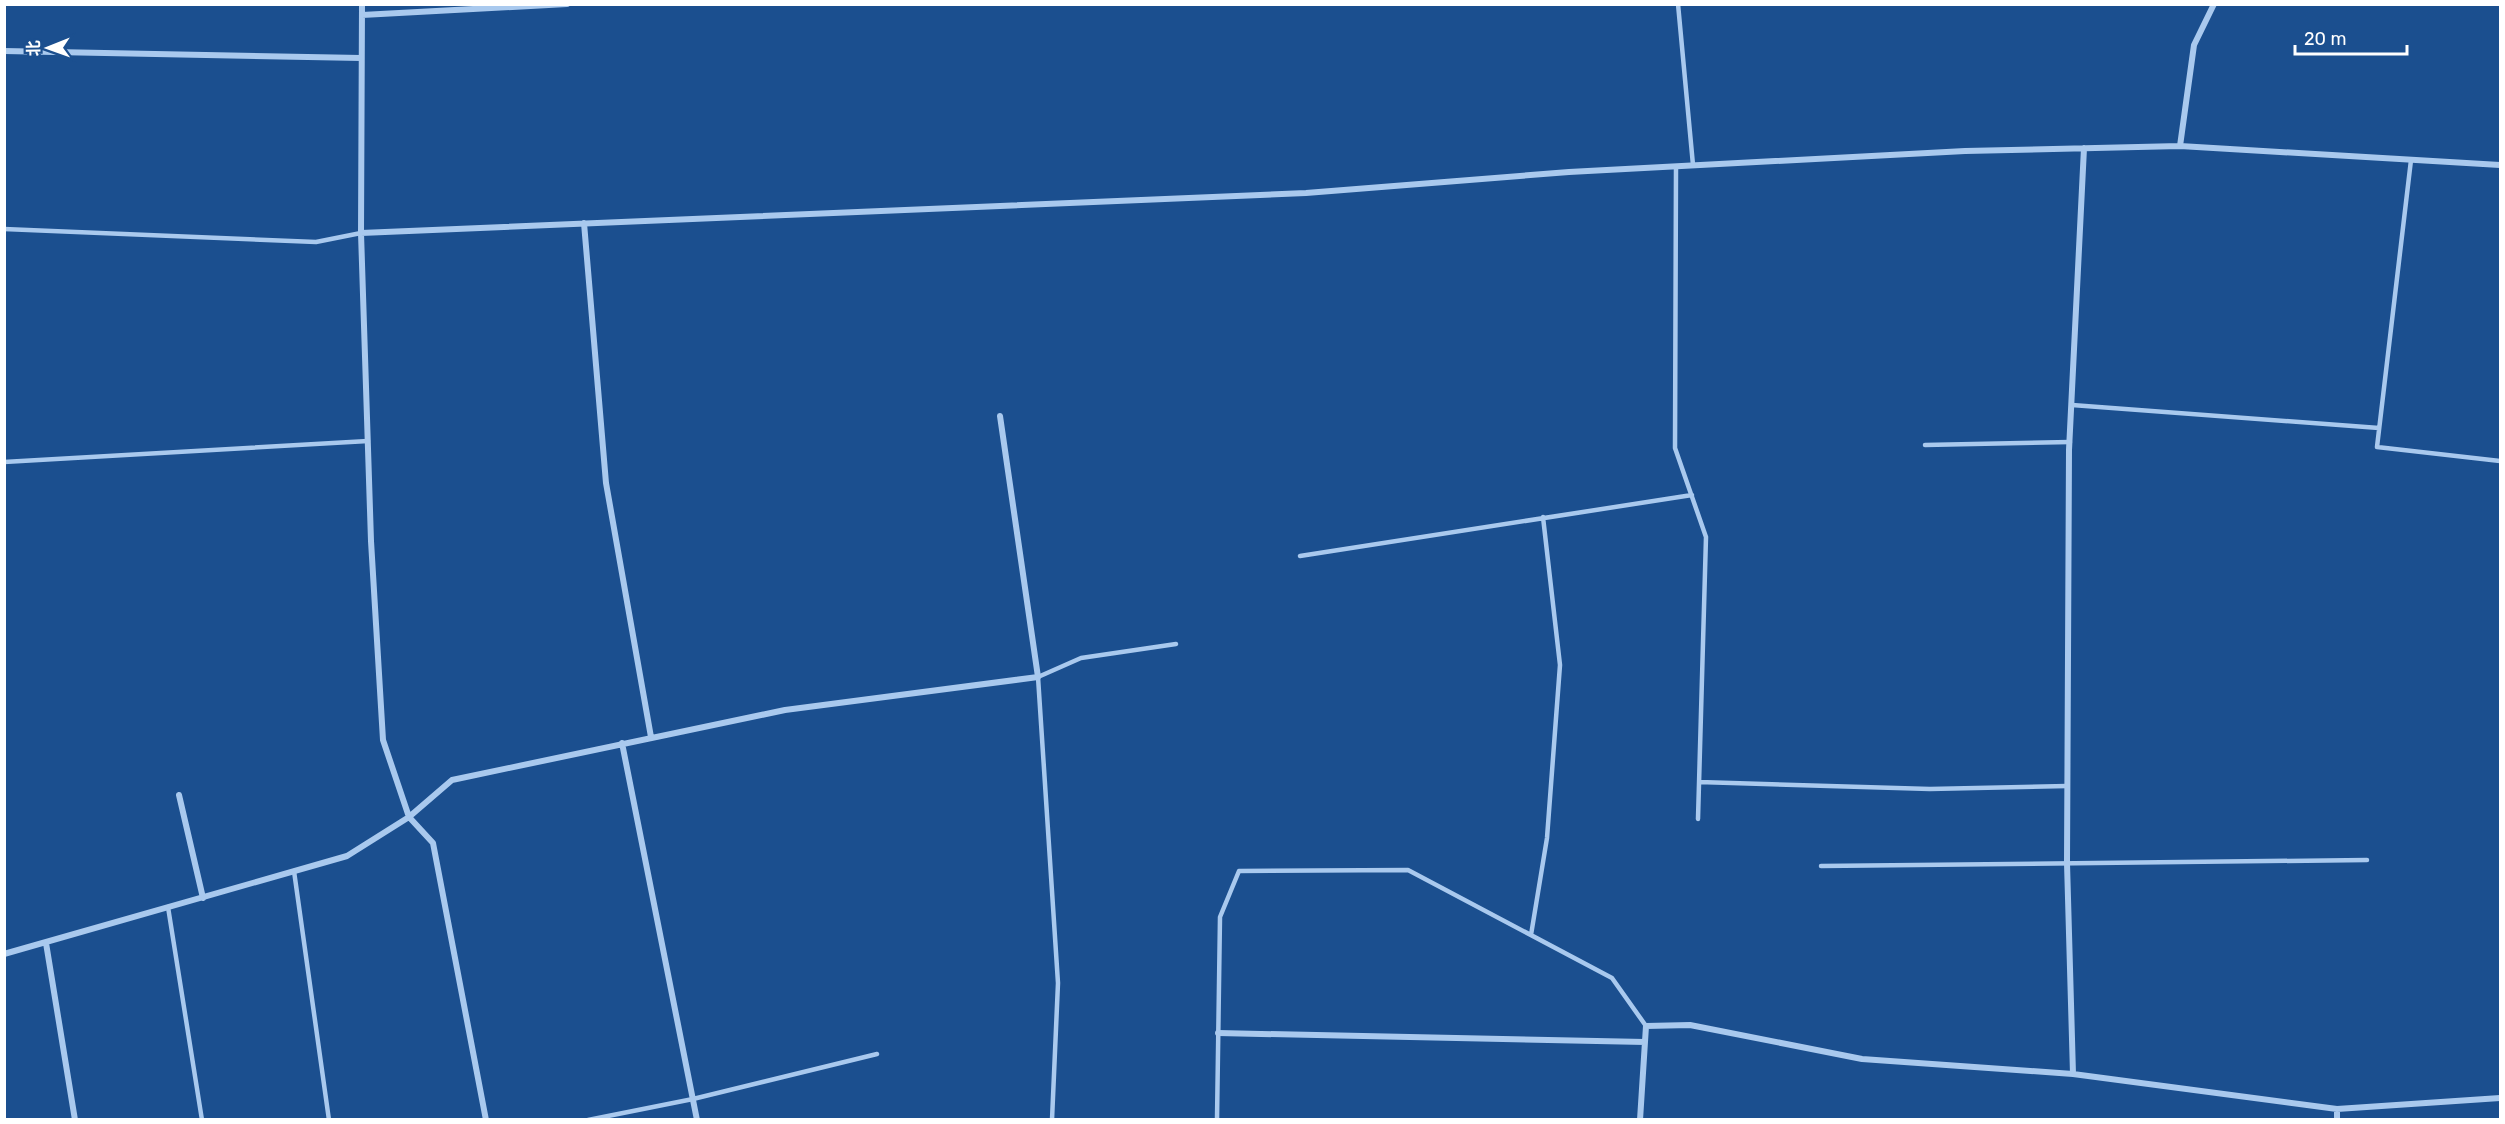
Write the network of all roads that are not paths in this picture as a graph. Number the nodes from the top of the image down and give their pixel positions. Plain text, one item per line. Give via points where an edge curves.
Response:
1 (362, 4) edge
2 (567, 4) edge
3 (1678, 4) edge
4 (2214, 4) edge
5 (362, 15) junction
6 (4, 51) edge
7 (362, 58) junction
8 (2180, 146) junction
9 (2084, 148) junction
10 (2411, 160) junction
11 (1693, 165) junction
12 (2500, 165) edge
13 (1676, 166) junction
14 (584, 223) junction
15 (4, 229) edge
16 (362, 233) junction
17 (2072, 405) junction
18 (1000, 416) dead end
19 (2379, 428) junction
20 (368, 441) junction
21 (2070, 442) junction
22 (1925, 445) dead end
23 (2500, 461) edge
24 (4, 462) edge
25 (1692, 495) junction
26 (1544, 517) junction
27 (1300, 556) dead end
28 (1176, 644) dead end
29 (1038, 677) junction
30 (651, 737) junction
31 (622, 743) junction
32 (1699, 782) junction
33 (2067, 786) junction
34 (179, 795) dead end
35 (409, 817) junction
36 (1698, 819) dead end
37 (2367, 860) dead end
38 (2067, 863) junction
39 (1821, 866) dead end
40 (294, 871) junction
41 (202, 898) junction
42 (168, 908) junction
43 (1531, 935) junction
44 (46, 943) junction
45 (4, 954) edge
46 (1646, 1026) junction
47 (1218, 1033) junction
48 (1645, 1042) junction
49 (877, 1054) dead end
50 (2073, 1074) junction
51 (2500, 1098) edge
52 (693, 1099) junction
53 (2337, 1109) junction
54 (75, 1119) edge
55 (202, 1119) edge
56 (328, 1119) edge
57 (486, 1119) edge
58 (588, 1119) edge
59 (697, 1119) edge
60 (1052, 1119) edge
61 (1217, 1119) edge
62 (1640, 1119) edge
63 (2337, 1119) edge

1 - 5 street
2 - 5 street
3 - 11 lane
4 - 8 street via 2193,45
5 - 7 street
6 - 7 street
7 - 16 street
8 - 9 street
8 - 10 street
9 - 11 street
9 - 17 street
10 - 12 street
10 - 19 lane
11 - 13 street
13 - 14 street via 1306,193
13 - 25 lane via 1676,448
14 - 16 street
14 - 30 street via 606,483
15 - 16 lane via 316,242
16 - 20 street
17 - 19 lane
17 - 21 street
18 - 29 street
19 - 23 lane via 2377,447
20 - 24 lane
20 - 35 street via 383,740
21 - 22 lane
21 - 33 street
25 - 26 lane
25 - 32 lane via 1706,537
26 - 27 lane
26 - 43 lane via 1560,665 1547,838
28 - 29 lane via 1081,658
29 - 30 street via 785,710
29 - 60 lane via 1058,983
30 - 31 street
31 - 35 street via 453,780
31 - 52 street
32 - 33 lane via 1930,789
32 - 36 lane
33 - 38 street
34 - 41 street
35 - 40 street via 347,856
35 - 57 street via 433,843
37 - 38 lane
38 - 39 lane
38 - 50 street
40 - 41 street
40 - 56 lane
41 - 42 street
42 - 44 street
42 - 55 lane
43 - 46 lane via 1612,978
43 - 47 lane via 1408,870 1239,871 1220,917
44 - 45 street
44 - 54 street
46 - 48 street
46 - 50 street via 1690,1025 1862,1059
47 - 48 street
47 - 61 lane
48 - 62 street
49 - 52 lane
50 - 53 street
51 - 53 street
52 - 58 lane
52 - 59 street
53 - 63 street

